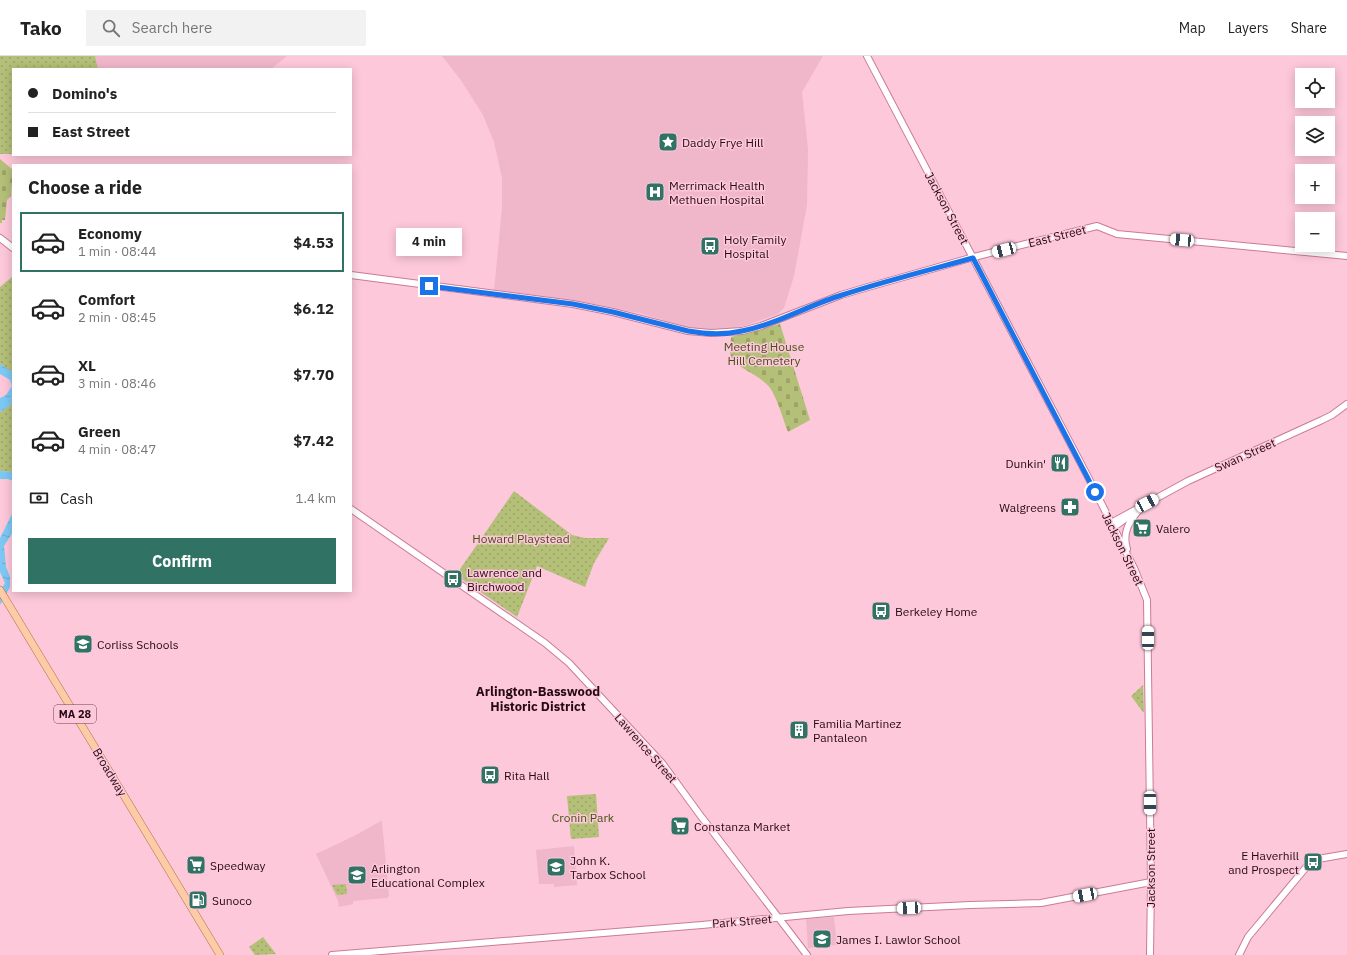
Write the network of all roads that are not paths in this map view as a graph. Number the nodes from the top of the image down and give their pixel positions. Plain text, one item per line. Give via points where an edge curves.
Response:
1 (867, 56) edge
2 (0, 238) edge
3 (12, 247) edge
4 (1347, 256) edge
5 (973, 258) junction
6 (352, 275) edge
7 (1347, 404) edge
8 (1143, 505) junction
9 (352, 510) edge
10 (1112, 525) junction
11 (1134, 568) junction
12 (0, 590) edge
13 (1347, 854) edge
14 (1151, 882) junction
15 (778, 918) junction
16 (220, 955) edge
17 (332, 955) edge
18 (807, 955) edge
19 (1150, 955) edge
20 (1239, 955) edge

1 - 5 main road, Jackson Street
2 - 3 main road
4 - 5 main road, East Street via 1118,234 1097,226
5 - 6 main road, East Street via 841,295 761,326 725,333 698,333 573,304
5 - 10 main road, Jackson Street
7 - 8 main road, Swan Street via 1322,420 1226,462
8 - 10 main road, Swan Street
8 - 11 main road via 1126,530 1126,544
9 - 15 main road, Lawrence Street via 543,642 569,663 662,763
10 - 11 main road, Jackson Street
11 - 14 main road, Jackson Street via 1147,600 1148,610
12 - 16 main road, Broadway / MA 28
13 - 20 main road via 1318,859 1308,866 1248,937
14 - 15 main road, Park Street via 1041,903 854,911
14 - 19 main road, Jackson Street
15 - 17 main road, Park Street
15 - 18 main road, Lawrence Street

